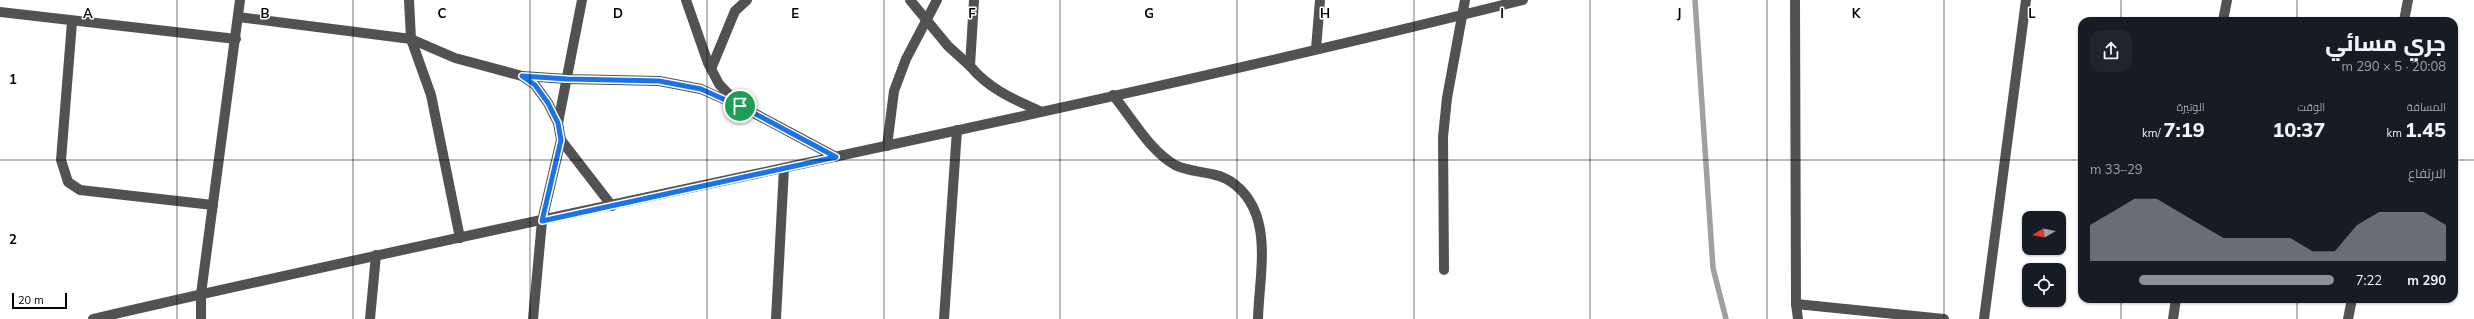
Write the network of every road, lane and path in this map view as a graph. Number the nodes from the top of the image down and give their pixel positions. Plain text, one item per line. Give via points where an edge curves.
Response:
1 (240, 0) edge
2 (409, 0) edge
3 (582, 0) edge
4 (686, 0) edge
5 (747, 0) edge
6 (910, 0) edge
7 (937, 0) edge
8 (974, 0) edge
9 (1320, 0) edge
10 (1465, 0) edge
11 (1523, 0) edge
12 (1795, 0) edge
13 (2026, 0) edge
14 (2227, 0) edge
15 (2408, 0) edge
16 (0, 12) edge
17 (1463, 15) junction
18 (238, 17) junction
19 (2224, 17) edge
20 (2405, 17) edge
21 (927, 21) junction
22 (72, 22) junction
23 (236, 39) junction
24 (411, 39) junction
25 (1316, 49) junction
26 (970, 66) junction
27 (711, 69) junction
28 (522, 76) junction
29 (567, 79) junction
30 (1113, 95) junction
31 (740, 106) junction
32 (1040, 111) junction
33 (558, 123) junction
34 (957, 130) junction
35 (561, 140) junction
36 (887, 146) junction
37 (836, 157) junction
38 (784, 168) junction
39 (213, 205) junction
40 (612, 206) junction
41 (542, 221) junction
42 (460, 238) junction
43 (376, 255) junction
44 (1444, 270) dead end
45 (201, 294) junction
46 (2175, 303) edge
47 (2351, 303) edge
48 (1796, 304) junction
49 (93, 319) edge
50 (201, 319) edge
51 (370, 319) edge
52 (533, 319) edge
53 (776, 319) edge
54 (944, 319) edge
55 (1258, 319) edge
56 (1798, 319) edge
57 (1944, 319) edge
58 (1984, 319) edge
59 (2173, 319) edge
60 (2348, 319) edge

1 - 18 street
2 - 24 street
3 - 29 street
4 - 27 street
5 - 27 street via 735,11
6 - 21 street
7 - 21 street
8 - 26 street
9 - 25 street
10 - 17 street
11 - 17 street
12 - 48 street
13 - 58 street
14 - 19 street
15 - 20 street
16 - 22 street
17 - 25 street
17 - 44 street via 1447,98 1443,137
18 - 23 street
18 - 24 street
21 - 26 street via 948,46
21 - 36 street via 906,59 894,91
22 - 23 street
22 - 39 street via 61,160 68,182 80,190
23 - 39 street
24 - 28 street via 455,58
24 - 42 street via 430,95
25 - 30 street
26 - 32 street via 981,80 998,92
27 - 31 street via 719,84
28 - 29 street
28 - 33 street via 535,85
29 - 31 street via 659,81 701,89
29 - 33 street
30 - 32 street
30 - 55 street via 1161,155 1177,166 1200,170 1230,180 1247,196 1259,220 1263,243
31 - 37 street
32 - 34 street
33 - 35 street
34 - 36 street
34 - 54 street
35 - 40 street
35 - 41 street
36 - 37 street
37 - 38 street
38 - 40 street
38 - 53 street
39 - 45 street
40 - 41 street
41 - 42 street
41 - 52 street
42 - 43 street
43 - 45 street
43 - 51 street
45 - 49 street
45 - 50 street
46 - 59 street
47 - 60 street
48 - 56 street
48 - 57 street

